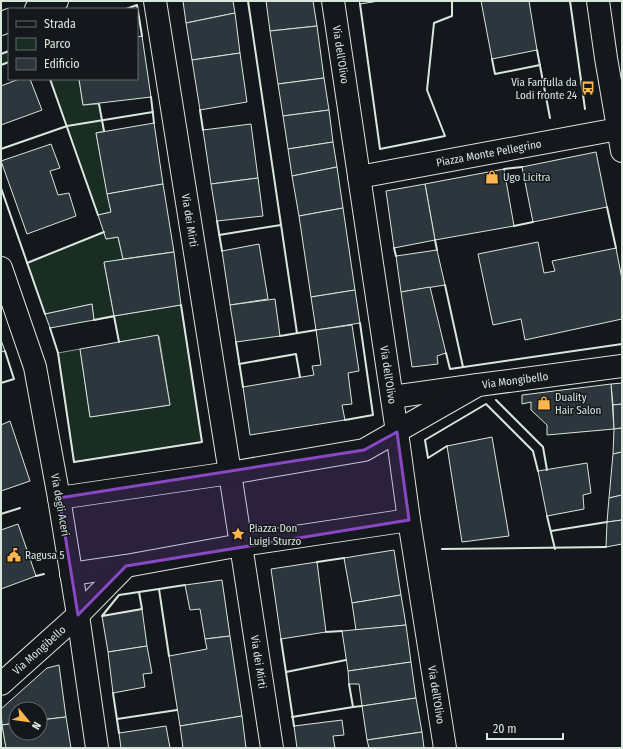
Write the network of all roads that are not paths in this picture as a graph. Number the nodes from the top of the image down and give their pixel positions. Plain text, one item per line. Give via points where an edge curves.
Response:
1 (57, 1) edge
2 (155, 1) edge
3 (333, 1) edge
4 (598, 1) edge
5 (39, 8) edge
6 (618, 129) junction
7 (622, 151) edge
8 (359, 177) junction
9 (1, 268) edge
10 (622, 366) edge
11 (478, 385) junction
12 (392, 397) junction
13 (397, 432) junction
14 (230, 472) junction
15 (59, 498) junction
16 (410, 520) junction
17 (241, 545) junction
18 (126, 566) junction
19 (72, 574) junction
20 (78, 615) junction
21 (1, 684) edge
22 (97, 748) edge
23 (272, 748) edge
24 (445, 748) edge

1 - 5 street
2 - 14 street, Via dei Mirti
3 - 8 street, Via dell'Olivo
4 - 6 street
6 - 7 street
6 - 8 street, Piazza Monte Pellegrino
8 - 12 street, Via dell'Olivo
9 - 15 street, Via degli Aceri via 35,367
10 - 11 street, Via Mongibello
11 - 12 street
11 - 13 street, Via Mongibello
12 - 13 street, Via dell'Olivo
13 - 14 street, Via Mongibello via 364,450
13 - 16 street, Via dell'Olivo
14 - 15 street, Via Mongibello
14 - 17 street, Via dei Mirti
15 - 19 street, Via degli Aceri
16 - 17 street
16 - 24 street, Via dell'Olivo
17 - 18 street
17 - 23 street, Via dei Mirti
18 - 19 street
18 - 20 street, Via Mongibello
19 - 20 street, Via degli Aceri
20 - 21 street, Via Mongibello
20 - 22 street, Via degli Aceri

